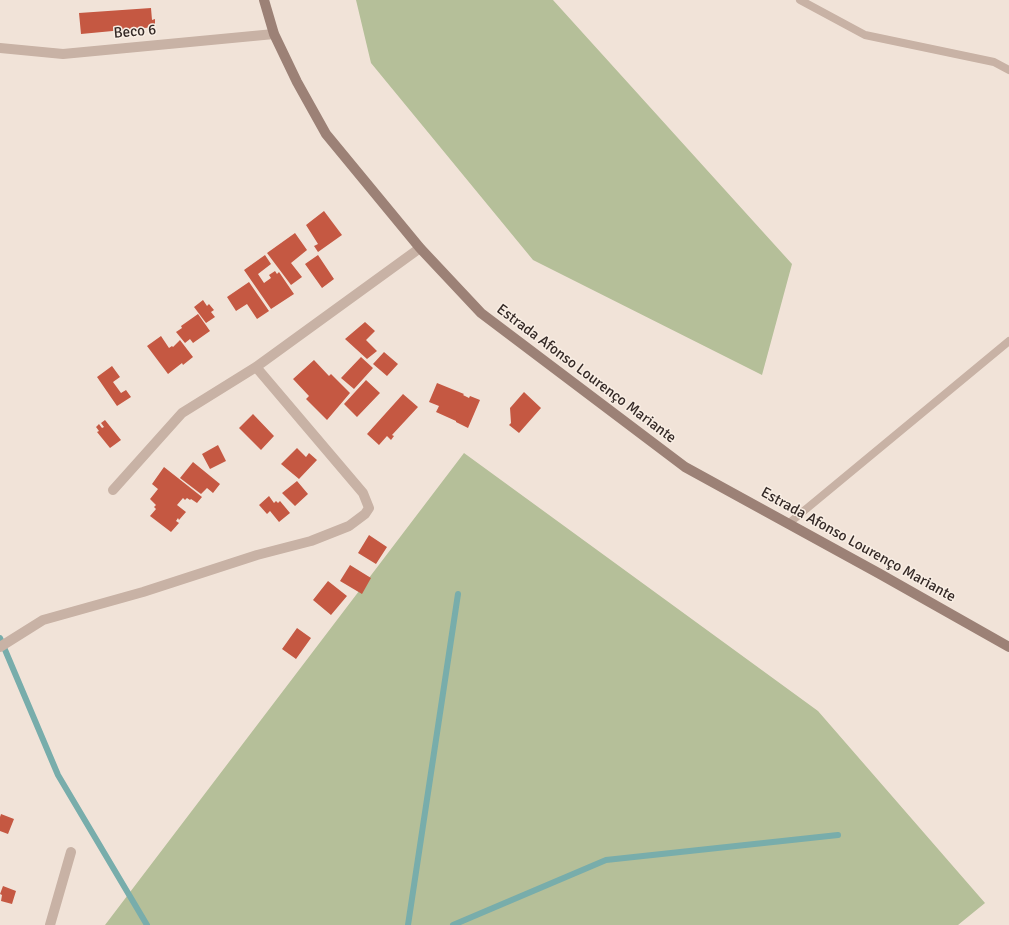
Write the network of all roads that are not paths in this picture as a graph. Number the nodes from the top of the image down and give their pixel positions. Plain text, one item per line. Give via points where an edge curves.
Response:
1 (264, 0) edge
2 (800, 0) edge
3 (274, 34) junction
4 (0, 48) edge
5 (1009, 70) edge
6 (420, 248) junction
7 (1009, 341) edge
8 (256, 366) junction
9 (113, 490) dead end
10 (788, 524) junction
11 (0, 646) edge
12 (1009, 647) edge
13 (71, 852) dead end
14 (50, 925) edge

1 - 3 main road, Estrada Afonso Lourenço Mariante
2 - 5 lane via 866,35 994,62
3 - 4 street, Beco 6 via 63,54
3 - 6 main road, Estrada Afonso Lourenço Mariante via 326,134
6 - 8 street
6 - 10 main road, Estrada Afonso Lourenço Mariante via 482,313 685,468
7 - 10 lane
8 - 9 street via 182,413
8 - 11 street via 363,493 368,508 365,514 349,526 311,541 256,555 143,592 43,620
10 - 12 main road, Estrada Afonso Lourenço Mariante
13 - 14 street

